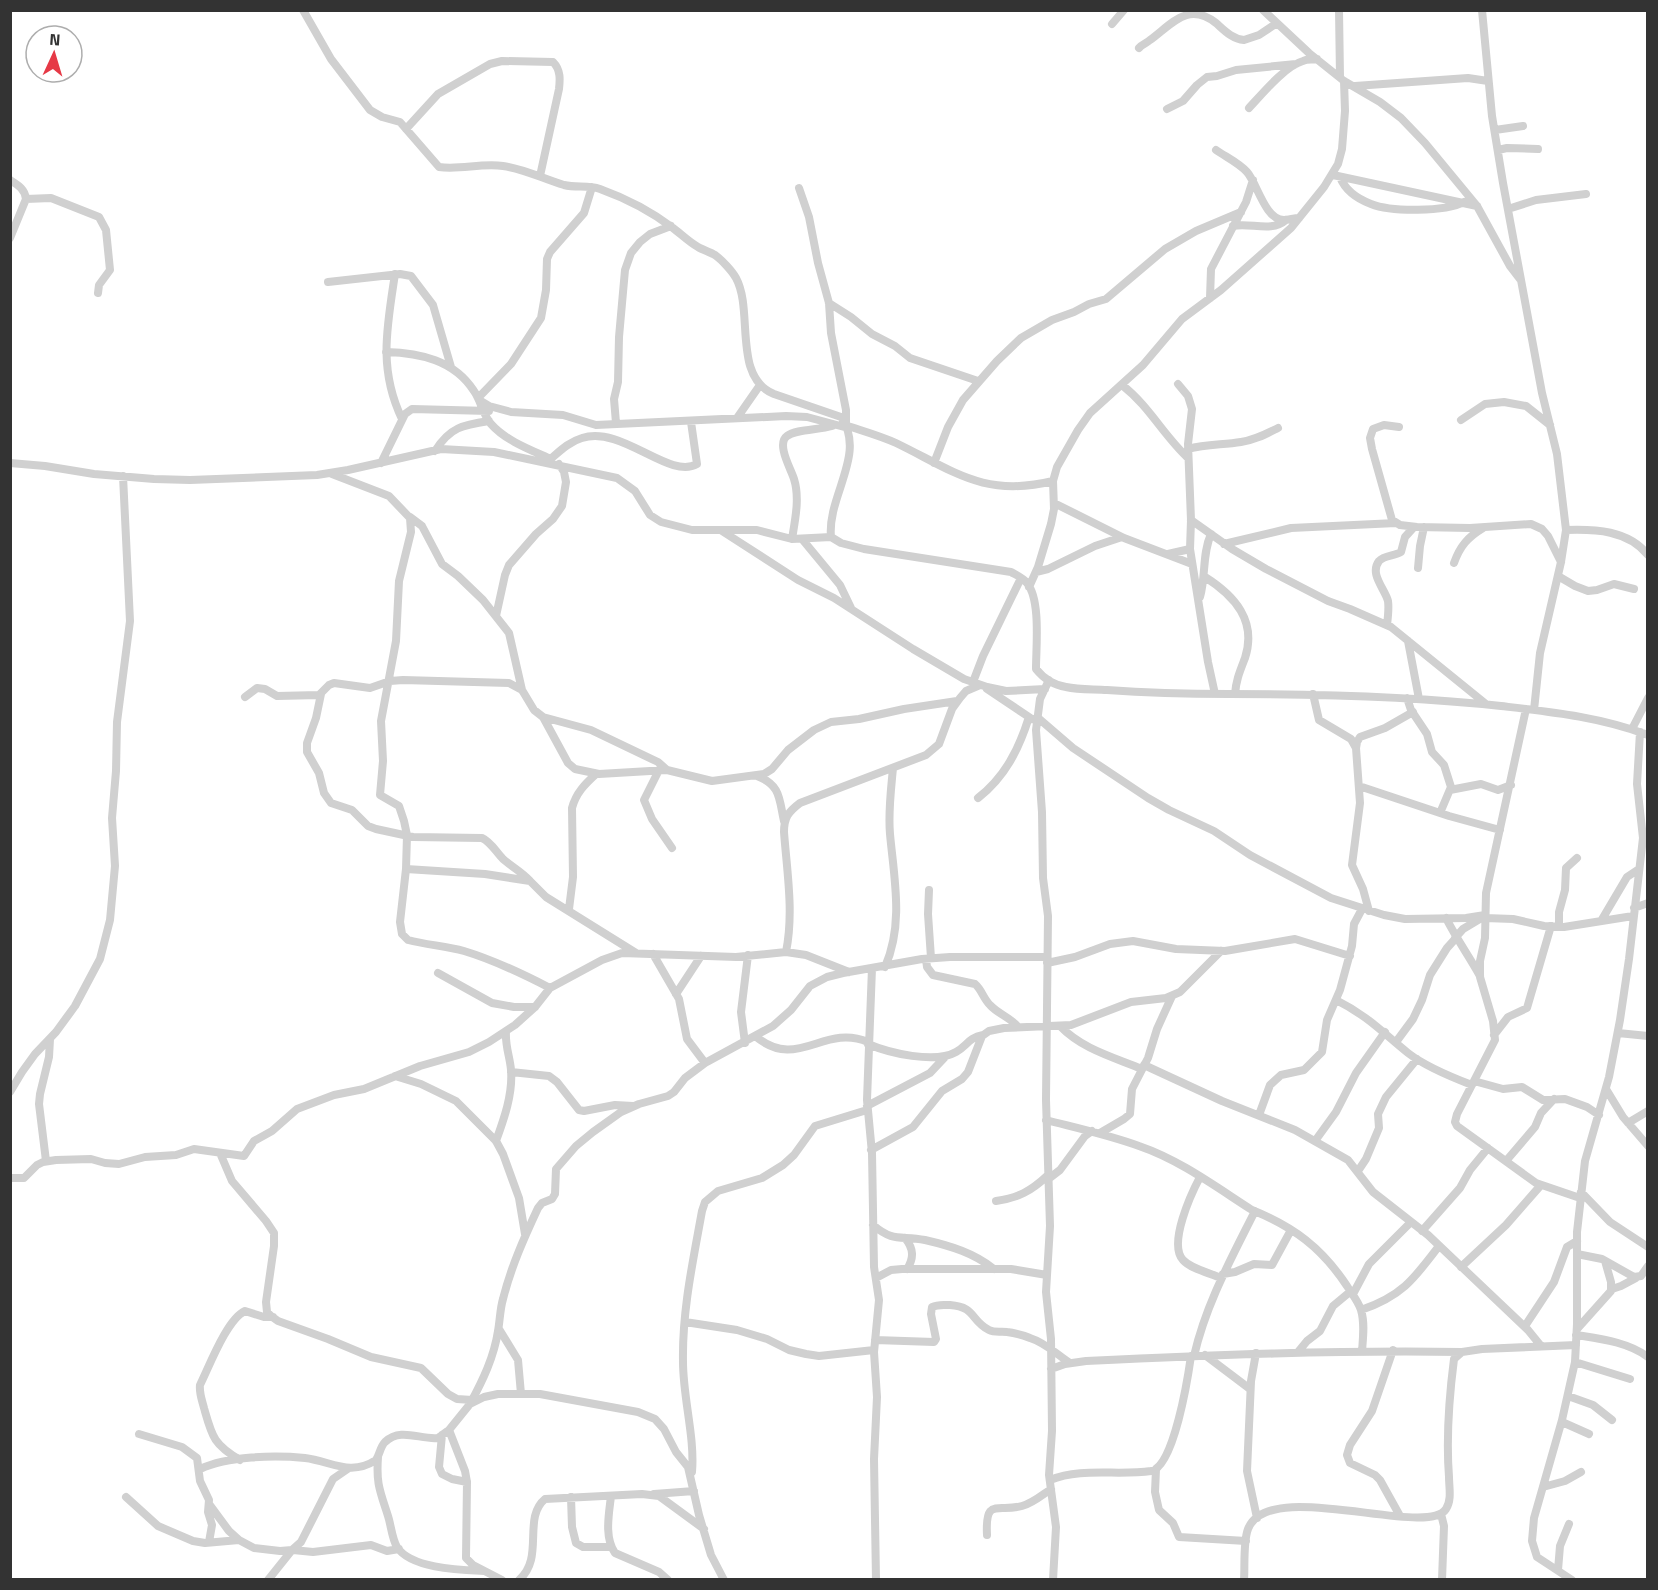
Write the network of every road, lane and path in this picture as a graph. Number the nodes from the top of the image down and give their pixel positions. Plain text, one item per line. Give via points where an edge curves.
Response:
1 (303, 10) edge
2 (1124, 10) edge
3 (1263, 10) edge
4 (1339, 10) edge
5 (1482, 10) edge
6 (1277, 23) junction
7 (1112, 24) dead end
8 (1139, 48) dead end
9 (1317, 59) junction
10 (1296, 64) junction
11 (1342, 79) junction
12 (1488, 81) junction
13 (1353, 86) junction
14 (1249, 108) dead end
15 (1167, 109) dead end
16 (1523, 126) dead end
17 (406, 129) junction
18 (1495, 130) junction
19 (1538, 149) dead end
20 (1216, 150) dead end
21 (1498, 150) junction
22 (540, 176) junction
23 (1336, 176) junction
24 (10, 180) edge
25 (1253, 180) junction
26 (592, 187) junction
27 (799, 188) dead end
28 (1586, 194) dead end
29 (26, 199) junction
30 (1464, 202) junction
31 (1477, 206) junction
32 (1508, 209) junction
33 (1240, 212) junction
34 (1299, 218) junction
35 (1288, 219) junction
36 (671, 226) junction
37 (1233, 226) junction
38 (10, 237) edge
39 (394, 274) junction
40 (1521, 280) junction
41 (328, 282) dead end
42 (98, 293) dead end
43 (1210, 298) junction
44 (829, 303) junction
45 (386, 352) junction
46 (451, 368) junction
47 (978, 381) junction
48 (1178, 384) dead end
49 (760, 385) junction
50 (1122, 385) junction
51 (479, 399) junction
52 (484, 411) junction
53 (511, 412) junction
54 (737, 418) junction
55 (402, 419) junction
56 (1461, 420) dead end
57 (489, 421) junction
58 (691, 422) junction
59 (616, 423) junction
60 (833, 425) junction
61 (1550, 425) junction
62 (847, 426) junction
63 (1399, 427) dead end
64 (1278, 428) dead end
65 (1188, 449) junction
66 (435, 451) junction
67 (1188, 459) junction
68 (549, 461) junction
69 (10, 463) edge
70 (381, 463) junction
71 (934, 463) junction
72 (559, 464) junction
73 (330, 473) junction
74 (123, 476) junction
75 (1053, 481) junction
76 (1054, 503) junction
77 (410, 517) junction
78 (1191, 520) junction
79 (1396, 523) junction
80 (1414, 527) junction
81 (1424, 527) junction
82 (1484, 527) junction
83 (1566, 530) junction
84 (721, 531) junction
85 (1211, 534) junction
86 (831, 537) junction
87 (1122, 537) junction
88 (792, 539) junction
89 (802, 539) junction
90 (1224, 544) junction
91 (1190, 549) junction
92 (1167, 554) junction
93 (1647, 555) edge
94 (1562, 562) junction
95 (1454, 563) dead end
96 (1192, 564) junction
97 (1418, 568) dead end
98 (1035, 572) junction
99 (1558, 576) junction
100 (1205, 577) junction
101 (1021, 578) junction
102 (1029, 587) junction
103 (1634, 589) dead end
104 (1199, 600) junction
105 (852, 610) junction
106 (496, 616) junction
107 (1387, 625) junction
108 (1408, 640) junction
109 (392, 666) junction
110 (403, 680) junction
111 (1049, 680) junction
112 (390, 681) junction
113 (979, 684) junction
114 (1045, 689) junction
115 (522, 690) junction
116 (321, 693) junction
117 (1215, 694) junction
118 (1235, 694) junction
119 (1313, 694) junction
120 (245, 697) dead end
121 (1407, 698) junction
122 (1647, 698) edge
123 (1419, 699) junction
124 (957, 701) junction
125 (1487, 704) junction
126 (1530, 709) junction
127 (1413, 712) junction
128 (543, 717) junction
129 (1034, 719) junction
130 (1640, 732) edge
131 (1356, 748) junction
132 (893, 768) junction
133 (663, 770) junction
134 (596, 774) junction
135 (757, 776) junction
136 (1511, 785) junction
137 (1359, 786) junction
138 (1450, 790) junction
139 (978, 798) dead end
140 (1440, 813) junction
141 (784, 821) junction
142 (1500, 830) junction
143 (407, 835) junction
144 (672, 848) dead end
145 (1577, 858) dead end
146 (406, 869) junction
147 (1639, 869) junction
148 (530, 881) junction
149 (930, 890) dead end
150 (1647, 903) edge
151 (569, 909) junction
152 (1365, 910) junction
153 (1634, 912) junction
154 (1485, 916) junction
155 (1446, 918) junction
156 (1601, 921) junction
157 (1555, 926) junction
158 (1456, 938) junction
159 (1221, 951) junction
160 (786, 952) junction
161 (638, 953) junction
162 (653, 954) junction
163 (748, 955) junction
164 (701, 956) junction
165 (1350, 956) junction
166 (929, 959) junction
167 (1047, 960) junction
168 (885, 967) junction
169 (872, 968) junction
170 (849, 972) junction
171 (438, 973) dead end
172 (1480, 976) junction
173 (550, 988) junction
174 (676, 993) junction
175 (1172, 996) junction
176 (1336, 1000) junction
177 (535, 1007) junction
178 (1060, 1026) junction
179 (1018, 1027) junction
180 (1047, 1027) junction
181 (506, 1032) junction
182 (1385, 1032) junction
183 (1618, 1033) junction
184 (983, 1035) junction
185 (1494, 1035) junction
186 (755, 1036) junction
187 (1647, 1036) edge
188 (50, 1039) junction
189 (745, 1042) junction
190 (1396, 1042) junction
191 (868, 1043) junction
192 (946, 1056) junction
193 (1417, 1059) junction
194 (705, 1063) junction
195 (1143, 1067) junction
196 (511, 1072) junction
197 (393, 1076) junction
198 (1473, 1083) junction
199 (1606, 1089) junction
200 (10, 1092) edge
201 (1554, 1099) junction
202 (634, 1106) junction
203 (867, 1108) junction
204 (1647, 1111) edge
205 (1258, 1115) junction
206 (1599, 1115) junction
207 (1046, 1120) junction
208 (1120, 1122) junction
209 (1628, 1123) junction
210 (1096, 1132) junction
211 (496, 1141) junction
212 (1125, 1141) junction
213 (1315, 1141) junction
214 (1647, 1146) edge
215 (1488, 1148) junction
216 (871, 1150) junction
217 (220, 1154) junction
218 (46, 1161) junction
219 (1506, 1161) junction
220 (1358, 1171) junction
221 (1200, 1177) junction
222 (10, 1178) edge
223 (1047, 1178) junction
224 (1541, 1185) junction
225 (1581, 1195) junction
226 (996, 1202) dead end
227 (1255, 1211) junction
228 (1411, 1222) junction
229 (873, 1225) junction
230 (1291, 1230) junction
231 (1422, 1231) junction
232 (525, 1234) junction
233 (905, 1238) junction
234 (1577, 1241) junction
235 (1439, 1246) junction
236 (1647, 1248) edge
237 (1577, 1254) junction
238 (1605, 1261) junction
239 (1647, 1266) edge
240 (1461, 1267) junction
241 (907, 1269) junction
242 (994, 1269) junction
243 (1047, 1275) junction
244 (1222, 1276) junction
245 (876, 1278) junction
246 (1636, 1278) junction
247 (1612, 1288) junction
248 (1352, 1293) junction
249 (1361, 1310) junction
250 (273, 1317) junction
251 (685, 1322) junction
252 (1525, 1326) junction
253 (499, 1329) junction
254 (1576, 1332) junction
255 (874, 1340) junction
256 (1576, 1345) junction
257 (1541, 1346) junction
258 (1051, 1347) junction
259 (874, 1350) junction
260 (1393, 1350) junction
261 (1362, 1351) junction
262 (1298, 1352) junction
263 (1462, 1352) junction
264 (1256, 1353) junction
265 (1205, 1355) junction
266 (1192, 1356) junction
267 (1647, 1357) edge
268 (1575, 1362) junction
269 (1070, 1363) junction
270 (1051, 1369) junction
271 (1630, 1379) dead end
272 (1250, 1389) junction
273 (521, 1394) junction
274 (1568, 1396) junction
275 (471, 1402) junction
276 (1612, 1420) dead end
277 (1562, 1422) junction
278 (445, 1433) junction
279 (140, 1434) dead end
280 (1589, 1434) dead end
281 (378, 1457) junction
282 (240, 1460) junction
283 (351, 1468) junction
284 (200, 1469) junction
285 (1156, 1469) junction
286 (1581, 1472) dead end
287 (691, 1475) junction
288 (1050, 1480) junction
289 (467, 1482) junction
290 (1543, 1487) junction
291 (1051, 1489) junction
292 (694, 1491) junction
293 (651, 1495) junction
294 (610, 1496) junction
295 (126, 1497) dead end
296 (571, 1497) junction
297 (209, 1504) junction
298 (1441, 1514) junction
299 (1400, 1516) junction
300 (1257, 1518) junction
301 (1569, 1524) dead end
302 (704, 1529) junction
303 (987, 1535) dead end
304 (239, 1540) junction
305 (1246, 1541) junction
306 (209, 1542) junction
307 (611, 1547) junction
308 (399, 1549) junction
309 (292, 1550) junction
310 (470, 1567) junction
311 (1560, 1574) edge
312 (268, 1580) edge
313 (470, 1580) edge
314 (502, 1580) edge
315 (519, 1580) edge
316 (668, 1580) edge
317 (724, 1580) edge
318 (876, 1580) edge
319 (1053, 1580) edge
320 (1244, 1580) edge
321 (1442, 1580) edge
322 (1572, 1580) edge

1 - 17 street via 331,59 370,110
2 - 7 street
3 - 6 street
4 - 11 street
5 - 12 street
6 - 8 street via 1244,40 1214,21 1189,13
6 - 9 street
9 - 10 street
9 - 11 street
10 - 14 street
10 - 15 street via 1236,69 1207,77 1183,101
11 - 13 street
11 - 23 street via 1344,134
12 - 13 street via 1468,78
12 - 18 street
13 - 31 street via 1401,118
16 - 18 street
17 - 22 street via 439,167 495,166
17 - 22 street via 438,94 490,64 554,62 560,89
18 - 21 street
19 - 21 street
20 - 25 street
21 - 32 street
22 - 26 street via 564,185
23 - 30 street
23 - 30 street via 1355,195 1383,207 1444,209
23 - 34 street
24 - 29 street via 22,188
25 - 33 street
25 - 35 street via 1273,214
26 - 36 street
26 - 51 street via 584,213 547,259 541,318 511,364
27 - 44 street
28 - 32 street via 1544,198
29 - 38 street
29 - 42 street via 51,198 102,220 110,270
30 - 31 street
31 - 40 street
32 - 40 street
33 - 37 street
33 - 47 street via 1173,244 1106,299 1089,303 1021,338
34 - 35 street
34 - 43 street
35 - 37 street via 1276,226
36 - 49 street via 714,255 736,277 744,296 745,342
36 - 59 street via 640,242 625,270 614,399
37 - 43 street via 1211,269
39 - 41 street
39 - 45 street
39 - 46 street via 411,276 433,305
40 - 61 street
43 - 50 street via 1182,319
44 - 47 street via 910,358
44 - 62 street
45 - 46 street via 420,354
45 - 55 street via 388,380
46 - 51 street via 465,379
47 - 71 street via 948,427
48 - 65 street via 1192,409
49 - 54 street
49 - 62 street via 774,394 841,417
50 - 67 street
50 - 75 street via 1090,412 1057,467
51 - 52 street
51 - 53 street
52 - 53 street
52 - 55 street via 412,410
52 - 57 street
53 - 59 street via 563,415 596,424
54 - 58 street
54 - 60 street via 807,417
55 - 70 street
56 - 61 street via 1485,404 1504,402 1526,406
57 - 66 street via 455,429
57 - 68 street via 503,435
58 - 59 street
58 - 68 street via 697,464 690,467 654,458 628,443 602,435 573,442
60 - 62 street
60 - 88 street via 796,432 783,441 797,488
61 - 83 street
62 - 71 street via 894,442
62 - 86 street via 851,445 831,518
63 - 79 street via 1378,427 1370,438 1389,512
64 - 65 street via 1244,442
65 - 67 street
66 - 68 street via 494,452
66 - 70 street
67 - 78 street
68 - 72 street
69 - 74 street
70 - 73 street
71 - 75 street via 960,476 990,484 1023,488
72 - 84 street via 626,483 650,515 661,522 693,530
72 - 106 street via 566,482 562,506 509,565
73 - 74 street via 190,480
73 - 77 street via 389,496
74 - 188 street via 130,621 117,722 110,920 100,959 75,1006
75 - 76 street
76 - 87 street
76 - 98 street
77 - 106 street via 422,526 442,564 462,579
77 - 109 street via 411,532 399,581
78 - 85 street
78 - 91 street
79 - 80 street
79 - 90 street via 1291,528
80 - 81 street
80 - 107 street via 1405,537 1401,552 1378,564 1376,575 1388,600
81 - 82 street
81 - 97 street
82 - 94 street via 1532,524 1548,536
82 - 95 street via 1461,547
83 - 93 street via 1608,531 1634,542
83 - 94 street
84 - 88 street via 757,530
84 - 105 street
85 - 90 street
85 - 100 street via 1206,544
86 - 89 street
86 - 101 street via 864,549 1011,572
87 - 92 street
87 - 98 street
88 - 89 street
89 - 105 street via 840,585
90 - 107 street via 1328,602
91 - 92 street
91 - 96 street
92 - 96 street
94 - 99 street
96 - 104 street
98 - 102 street
99 - 103 street via 1588,591 1614,584
99 - 126 street
100 - 104 street
100 - 118 street via 1244,613 1248,627
101 - 102 street
101 - 113 street via 983,656
102 - 111 street via 1036,622 1036,669
104 - 117 street
105 - 113 street
106 - 115 street via 509,633
107 - 108 street
108 - 123 street
108 - 125 street
109 - 110 street
109 - 112 street
110 - 112 street
110 - 115 street via 509,683
111 - 114 street
111 - 117 street via 1067,688
112 - 116 street via 370,688 334,683
112 - 143 street via 381,721 380,795 399,806
113 - 114 street via 1006,691
113 - 124 street
113 - 129 street
114 - 129 street
115 - 128 street
116 - 120 street via 282,696 257,688
116 - 143 street via 307,752 319,772 324,793 332,803 352,810 368,826
117 - 118 street
118 - 119 street
119 - 121 street
119 - 131 street via 1319,720 1351,740
121 - 123 street
121 - 127 street
122 - 130 street
123 - 125 street
124 - 132 street via 939,744 926,755
124 - 135 street via 831,722 814,730 788,750 772,769
125 - 126 street
126 - 130 street via 1614,723
126 - 136 street
127 - 131 street via 1360,737
127 - 138 street via 1427,734 1432,752 1444,765
128 - 133 street via 591,730 658,762
128 - 134 street via 568,763 575,769
129 - 139 street via 1003,774
129 - 152 street via 1168,810 1215,831 1250,855 1331,898
129 - 167 street via 1048,916
130 - 147 street via 1637,784 1643,838
131 - 137 street
132 - 141 street via 800,803
132 - 168 street via 889,812 896,918 892,951
133 - 134 street
133 - 135 street via 712,781
133 - 144 street via 644,800
134 - 151 street via 574,798
135 - 141 street via 775,788
136 - 138 street via 1498,790 1481,784
136 - 142 street
137 - 140 street
137 - 152 street via 1352,865 1363,889
138 - 140 street
140 - 142 street
141 - 160 street via 790,905
142 - 154 street
143 - 146 street
143 - 148 street via 482,838
145 - 157 street via 1566,868 1565,890
146 - 148 street
146 - 173 street via 400,922 402,934 408,940 461,950
147 - 153 street
147 - 156 street via 1628,877
148 - 151 street via 546,897
149 - 166 street
150 - 153 street
151 - 161 street
152 - 155 street via 1405,919
152 - 165 street via 1354,924
153 - 156 street
153 - 183 street
154 - 155 street
154 - 157 street
154 - 158 street
154 - 172 street
155 - 158 street
156 - 157 street
157 - 185 street via 1527,1008 1508,1017
158 - 172 street
158 - 190 street via 1430,975 1413,1019
159 - 165 street via 1295,939
159 - 167 street via 1176,949 1132,941 1075,957
159 - 175 street
160 - 163 street
160 - 170 street via 806,955
161 - 162 street
161 - 173 street via 602,960
162 - 164 street
162 - 174 street
163 - 164 street
163 - 189 street via 741,1012
164 - 174 street
165 - 176 street
166 - 167 street via 1020,956
166 - 168 street
166 - 179 street via 927,967 933,975 975,984 990,1005
167 - 180 street
168 - 169 street
169 - 170 street
169 - 191 street
170 - 186 street via 810,986 791,1010
171 - 177 street via 492,1003
172 - 185 street
173 - 177 street
174 - 194 street via 687,1039
175 - 178 street via 1131,1002
175 - 195 street
176 - 182 street via 1357,1010
176 - 205 street via 1322,1052 1304,1070 1281,1075 1270,1085
177 - 181 street
178 - 180 street
178 - 195 street via 1086,1046
179 - 180 street
179 - 184 street
180 - 207 street
181 - 196 street
181 - 197 street via 469,1052
182 - 190 street
182 - 213 street
183 - 187 street
183 - 199 street
184 - 192 street
184 - 216 street via 962,1079 942,1091 913,1127
185 - 198 street
186 - 189 street
186 - 191 street via 767,1046 787,1051 835,1038 851,1037
188 - 200 street
188 - 218 street via 39,1104
189 - 194 street
190 - 193 street
191 - 192 street via 882,1050 924,1058
191 - 203 street
192 - 203 street via 930,1073
193 - 198 street
193 - 220 street via 1386,1097 1378,1114 1379,1128
194 - 202 street via 668,1096
195 - 205 street
195 - 208 street via 1132,1089 1130,1114
196 - 202 street via 549,1077 558,1082 579,1110 615,1104
196 - 211 street via 506,1117
197 - 211 street via 456,1101
197 - 217 street via 297,1109 254,1141 244,1156
198 - 201 street via 1503,1089 1518,1086 1538,1098
198 - 215 street via 1455,1122
199 - 206 street
199 - 209 street
201 - 206 street via 1565,1099
201 - 219 street
202 - 232 street via 576,1146 556,1168 555,1194 542,1203
203 - 216 street
203 - 251 street via 815,1126 794,1155 769,1175 710,1196 702,1211
204 - 209 street
205 - 213 street
206 - 225 street via 1585,1161
207 - 210 street
207 - 223 street
208 - 210 street
208 - 212 street
209 - 214 street
210 - 212 street
210 - 223 street via 1085,1136 1060,1170
211 - 232 street via 519,1198
212 - 221 street
213 - 220 street via 1348,1160
215 - 219 street
215 - 231 street
216 - 229 street
217 - 218 street via 194,1149 112,1165 91,1159
217 - 250 street via 232,1181 274,1233 266,1302 267,1312
218 - 222 street via 24,1178
219 - 224 street
220 - 228 street via 1372,1192
221 - 227 street
221 - 244 street via 1178,1248 1185,1263
223 - 226 street via 1020,1196
223 - 243 street
224 - 225 street
224 - 240 street
225 - 234 street
225 - 236 street
227 - 230 street
227 - 244 street
228 - 231 street
228 - 248 street via 1369,1264
229 - 233 street via 892,1237
229 - 245 street
230 - 244 street via 1272,1265 1254,1264
230 - 248 street via 1321,1252
231 - 235 street
232 - 253 street via 502,1299
233 - 241 street via 913,1251
233 - 242 street via 974,1254
234 - 237 street
234 - 252 street via 1567,1246 1554,1282
235 - 240 street
235 - 249 street via 1407,1286
237 - 238 street
237 - 254 street
238 - 246 street
238 - 247 street
239 - 246 street
240 - 252 street
241 - 242 street
241 - 245 street via 891,1270
242 - 243 street
243 - 258 street
244 - 266 street
245 - 255 street via 879,1300
246 - 247 street
247 - 254 street
248 - 249 street
248 - 262 street via 1333,1306 1320,1331
249 - 261 street
250 - 275 street via 371,1357 421,1368 448,1394
250 - 282 street via 245,1311 237,1315 200,1385 210,1430 219,1444
251 - 259 street via 737,1329 789,1350 819,1356
251 - 287 street via 684,1388 693,1462
252 - 257 street
253 - 273 street via 518,1360
253 - 275 street via 484,1377
254 - 256 street
254 - 267 street via 1637,1350
255 - 258 street via 934,1342 931,1310 934,1305 941,1305 966,1308 991,1331 1018,1334
255 - 259 street
256 - 257 street
256 - 268 street
257 - 263 street
258 - 269 street
258 - 270 street
259 - 318 street
260 - 261 street
260 - 263 street
260 - 299 street via 1372,1411 1347,1455 1350,1463 1380,1480
261 - 262 street
262 - 264 street
263 - 298 street via 1454,1359 1447,1451 1450,1495
264 - 265 street
264 - 272 street
265 - 266 street
265 - 272 street
266 - 269 street
266 - 285 street via 1170,1447
268 - 271 street
268 - 274 street
269 - 270 street
270 - 288 street
272 - 300 street via 1247,1471
273 - 275 street via 498,1394
273 - 287 street via 638,1412 655,1419
274 - 276 street via 1593,1405
274 - 277 street
275 - 278 street
277 - 280 street
277 - 290 street
278 - 281 street via 435,1439 394,1437 383,1444
278 - 289 street
278 - 289 street via 442,1474
279 - 284 street via 188,1449 198,1458
281 - 283 street
281 - 308 street via 378,1488
282 - 283 street via 289,1457
282 - 284 street
283 - 309 street via 333,1479 304,1537
284 - 297 street
285 - 288 street via 1061,1475
285 - 305 street via 1159,1510 1175,1527 1179,1538
286 - 290 street
287 - 292 street
288 - 291 street
289 - 310 street via 466,1555
290 - 311 street via 1534,1518 1533,1549 1537,1557
291 - 303 street via 1020,1507 993,1509 986,1521
291 - 319 street via 1056,1527
292 - 293 street
292 - 302 street
293 - 294 street
293 - 302 street via 659,1496
294 - 296 street
294 - 307 street
295 - 306 street via 158,1526 184,1538
296 - 307 street via 576,1543 583,1547
296 - 315 street via 541,1502 536,1510 532,1562
297 - 304 street
297 - 306 street
298 - 299 street
298 - 321 street
299 - 300 street via 1301,1507 1270,1510
300 - 305 street via 1248,1529
301 - 311 street via 1560,1546
302 - 317 street
304 - 306 street
304 - 309 street via 267,1551
305 - 320 street
307 - 316 street via 615,1553 659,1572
308 - 309 street via 387,1551 371,1545 313,1552
308 - 310 street via 436,1567
309 - 312 street
310 - 313 street
310 - 314 street
311 - 322 street

